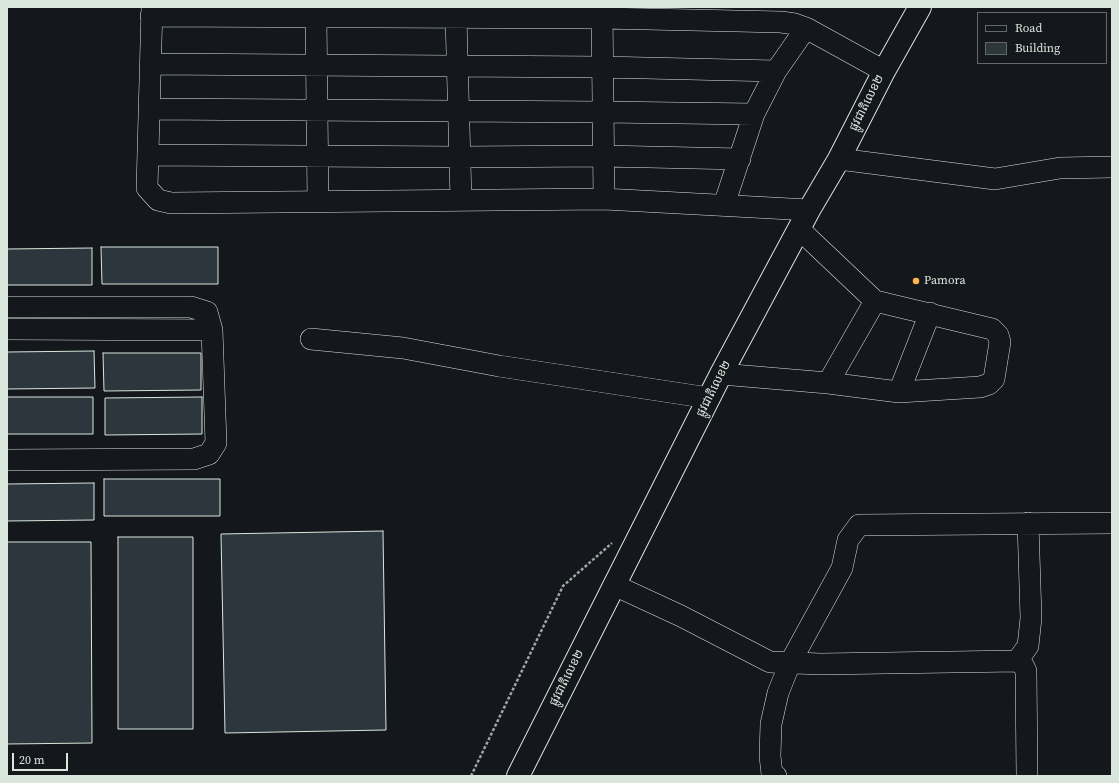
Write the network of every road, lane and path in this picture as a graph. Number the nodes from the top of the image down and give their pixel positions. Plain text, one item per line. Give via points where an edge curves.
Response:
1 (920, 7) edge
2 (152, 11) edge
3 (602, 13) edge
4 (316, 17) junction
5 (456, 17) junction
6 (806, 28) junction
7 (150, 64) junction
8 (317, 65) junction
9 (458, 66) junction
10 (602, 67) junction
11 (776, 71) junction
12 (884, 71) junction
13 (149, 109) junction
14 (317, 110) junction
15 (459, 111) junction
16 (603, 112) junction
17 (754, 114) junction
18 (148, 155) junction
19 (318, 156) junction
20 (603, 156) junction
21 (460, 157) junction
22 (740, 159) junction
23 (839, 159) junction
24 (1112, 167) edge
25 (604, 199) junction
26 (461, 200) junction
27 (318, 201) junction
28 (724, 205) junction
29 (809, 210) junction
30 (799, 229) junction
31 (875, 301) junction
32 (7, 307) edge
33 (930, 313) junction
34 (7, 329) edge
35 (212, 330) junction
36 (311, 338) dead end
37 (721, 374) junction
38 (828, 383) junction
39 (899, 392) junction
40 (709, 398) junction
41 (7, 460) edge
42 (1112, 522) edge
43 (1028, 523) junction
44 (616, 540) dead end
45 (614, 585) junction
46 (1017, 661) junction
47 (790, 663) junction
48 (471, 776) edge
49 (518, 776) edge
50 (776, 776) edge
51 (1027, 776) edge

1 - 12 highway, ផ្លូវជាតិលេខ២
2 - 4 street
2 - 7 street
3 - 5 street
3 - 6 street via 781,22
3 - 10 street
4 - 5 street
4 - 8 street
5 - 9 street
6 - 11 street
6 - 12 street
7 - 8 street
7 - 13 street
8 - 9 street
8 - 14 street
9 - 10 street
9 - 15 street
10 - 11 street
10 - 16 street
11 - 17 street
12 - 23 highway, ផ្លូវជាតិលេខ២
13 - 14 street
13 - 18 street
14 - 15 street
14 - 19 street
15 - 16 street
15 - 21 street
16 - 17 street
16 - 20 street
17 - 22 street
18 - 19 street
18 - 27 street via 148,188 158,200 171,203
19 - 21 street
19 - 27 street
20 - 21 street
20 - 22 street
20 - 25 street
21 - 26 street
22 - 28 street
23 - 24 street via 995,179 1060,168
23 - 29 highway, ផ្លូវជាតិលេខ២
25 - 26 street
25 - 28 street
26 - 27 street
28 - 29 street
29 - 30 highway, ផ្លូវជាតិលេខ២
30 - 31 street
30 - 37 highway, ផ្លូវជាតិលេខ២
31 - 33 street
31 - 38 street
32 - 35 street via 191,307 207,312
33 - 39 street
33 - 39 street via 992,329 998,335 1000,342 994,379 980,387
34 - 35 street
35 - 41 street via 216,443 209,454 194,459
36 - 40 street via 403,348 499,366
37 - 38 street
37 - 40 highway, ផ្លូវជាតិលេខ២
38 - 39 street
40 - 45 highway, ផ្លូវជាតិលេខ២
42 - 43 street
43 - 46 street via 1031,618 1028,646
43 - 47 street via 859,525 848,540 842,568
44 - 48 path via 563,586
45 - 47 street via 770,662
45 - 49 highway, ផ្លូវជាតិលេខ២
46 - 47 street
46 - 51 street via 1026,671
47 - 50 street via 778,693 771,724 770,756 772,774

